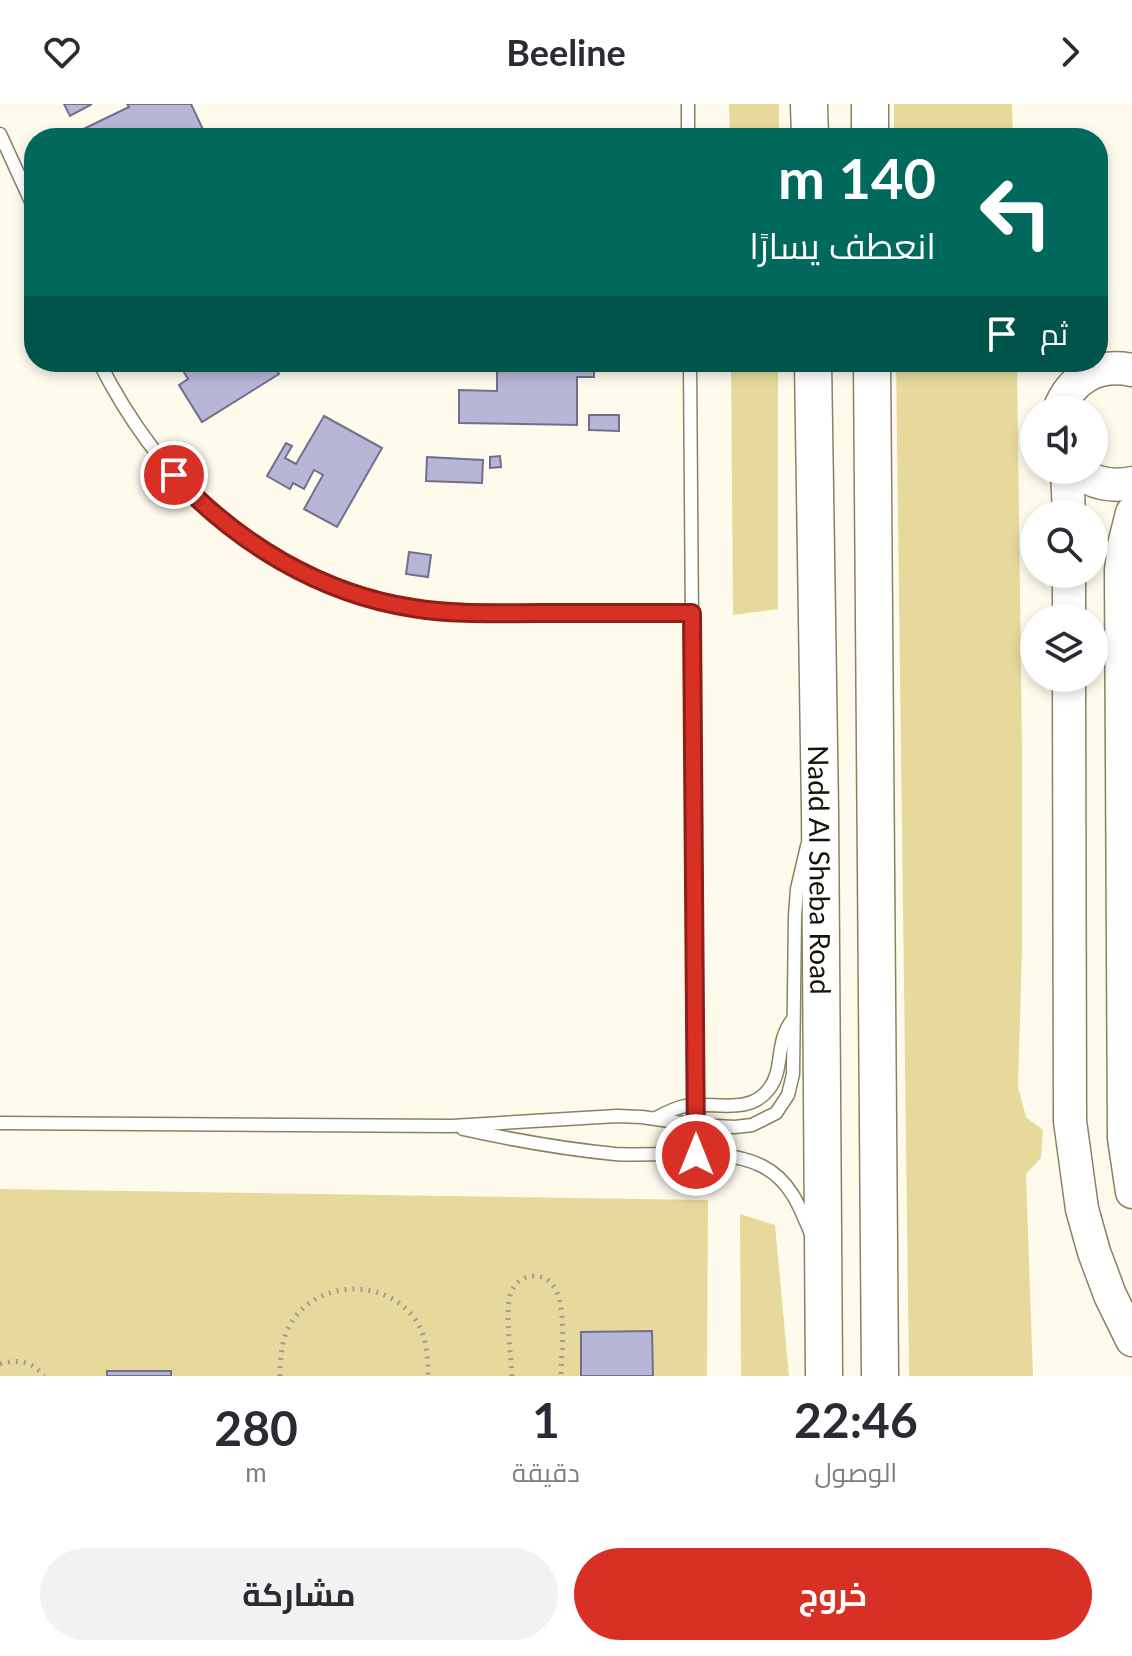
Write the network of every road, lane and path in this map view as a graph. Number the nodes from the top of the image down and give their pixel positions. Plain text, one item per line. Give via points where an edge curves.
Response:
1 (688, 104) edge
2 (809, 104) edge
3 (870, 104) edge
4 (688, 128) edge
5 (810, 128) edge
6 (870, 128) edge
7 (0, 134) edge
8 (24, 186) edge
9 (1108, 368) edge
10 (1132, 370) edge
11 (104, 372) edge
12 (690, 372) edge
13 (813, 372) edge
14 (872, 372) edge
15 (1093, 372) edge
16 (1065, 396) edge
17 (1132, 483) edge
18 (1103, 484) edge
19 (1132, 513) edge
20 (692, 613) junction
21 (1069, 692) edge
22 (820, 811) junction
23 (793, 1019) junction
24 (696, 1105) junction
25 (656, 1118) junction
26 (0, 1123) edge
27 (696, 1125) junction
28 (452, 1126) junction
29 (696, 1155) junction
30 (1132, 1192) edge
31 (823, 1264) junction
32 (1132, 1340) edge
33 (0, 1364) edge
34 (44, 1376) edge
35 (280, 1376) edge
36 (428, 1376) edge
37 (512, 1376) edge
38 (561, 1376) edge
39 (824, 1376) edge
40 (880, 1376) edge

1 - 4 lane
2 - 5 main road
3 - 6 main road
7 - 8 lane
9 - 10 street
11 - 20 lane via 154,453 194,497 242,537 294,569 352,593 412,608 474,614
12 - 20 lane
13 - 22 main road, Nadd Al Sheba Road
14 - 40 main road, Nadd Al Sheba Road
15 - 16 street
17 - 18 street
19 - 30 street via 1121,601 1124,1138
20 - 24 lane
21 - 32 street via 1074,1166 1094,1252
22 - 23 lane via 797,889
22 - 31 main road, Nadd Al Sheba Road
23 - 24 lane via 782,1037 775,1079 762,1096 742,1105
23 - 27 lane via 792,1084 776,1113 752,1125
24 - 25 lane
24 - 27 lane
25 - 27 lane
25 - 28 lane
26 - 28 lane
27 - 29 lane
28 - 29 lane via 600,1152
29 - 31 lane via 748,1160 777,1176 798,1201
31 - 39 main road, Nadd Al Sheba Road
33 - 34 path via 25,1362
35 - 36 path via 286,1332 298,1313 316,1298 359,1288 382,1293 417,1322
37 - 38 path via 510,1294 520,1281 535,1276 550,1281 559,1293

